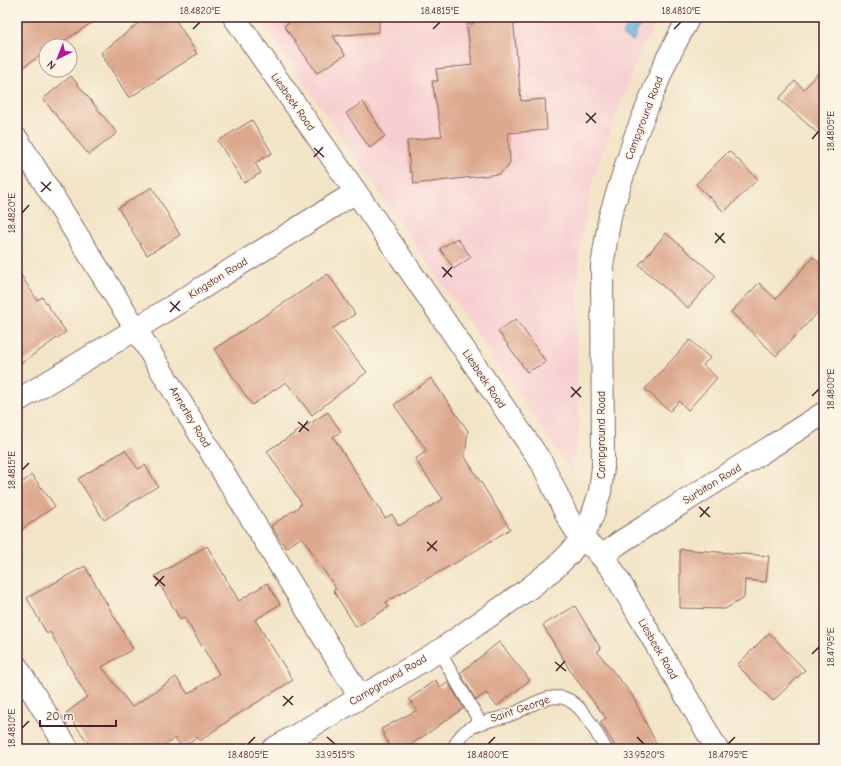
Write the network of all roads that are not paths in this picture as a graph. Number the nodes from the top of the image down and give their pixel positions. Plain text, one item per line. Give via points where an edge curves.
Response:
1 (234, 17) edge
2 (688, 17) edge
3 (17, 139) edge
4 (356, 192) junction
5 (136, 329) junction
6 (17, 401) edge
7 (824, 413) edge
8 (581, 539) junction
9 (602, 557) junction
10 (439, 651) junction
11 (17, 667) edge
12 (360, 697) junction
13 (480, 722) junction
14 (68, 749) edge
15 (273, 749) edge
16 (453, 749) edge
17 (606, 749) edge
18 (717, 749) edge

1 - 4 street, Liesbeek Road
2 - 8 street, Campground Road via 666,61 635,137 610,216 602,266 603,467 598,498
3 - 5 street, Annerley Road
4 - 5 street, Kingston Road
4 - 8 street, Liesbeek Road via 542,463
5 - 6 street, Kingston Road
5 - 12 street, Annerley Road
7 - 9 street, Surbiton Road via 618,543
8 - 9 street, Liesbeek Road
8 - 10 street, Campground Road via 556,567
9 - 18 street, Liesbeek Road via 612,568
10 - 12 street, Campground Road
10 - 13 lane, Saint George
11 - 14 street
12 - 15 street, Campground Road
13 - 16 lane, Saint George via 458,738
13 - 17 lane, Saint George via 512,714 549,698 563,697 574,702 583,712

